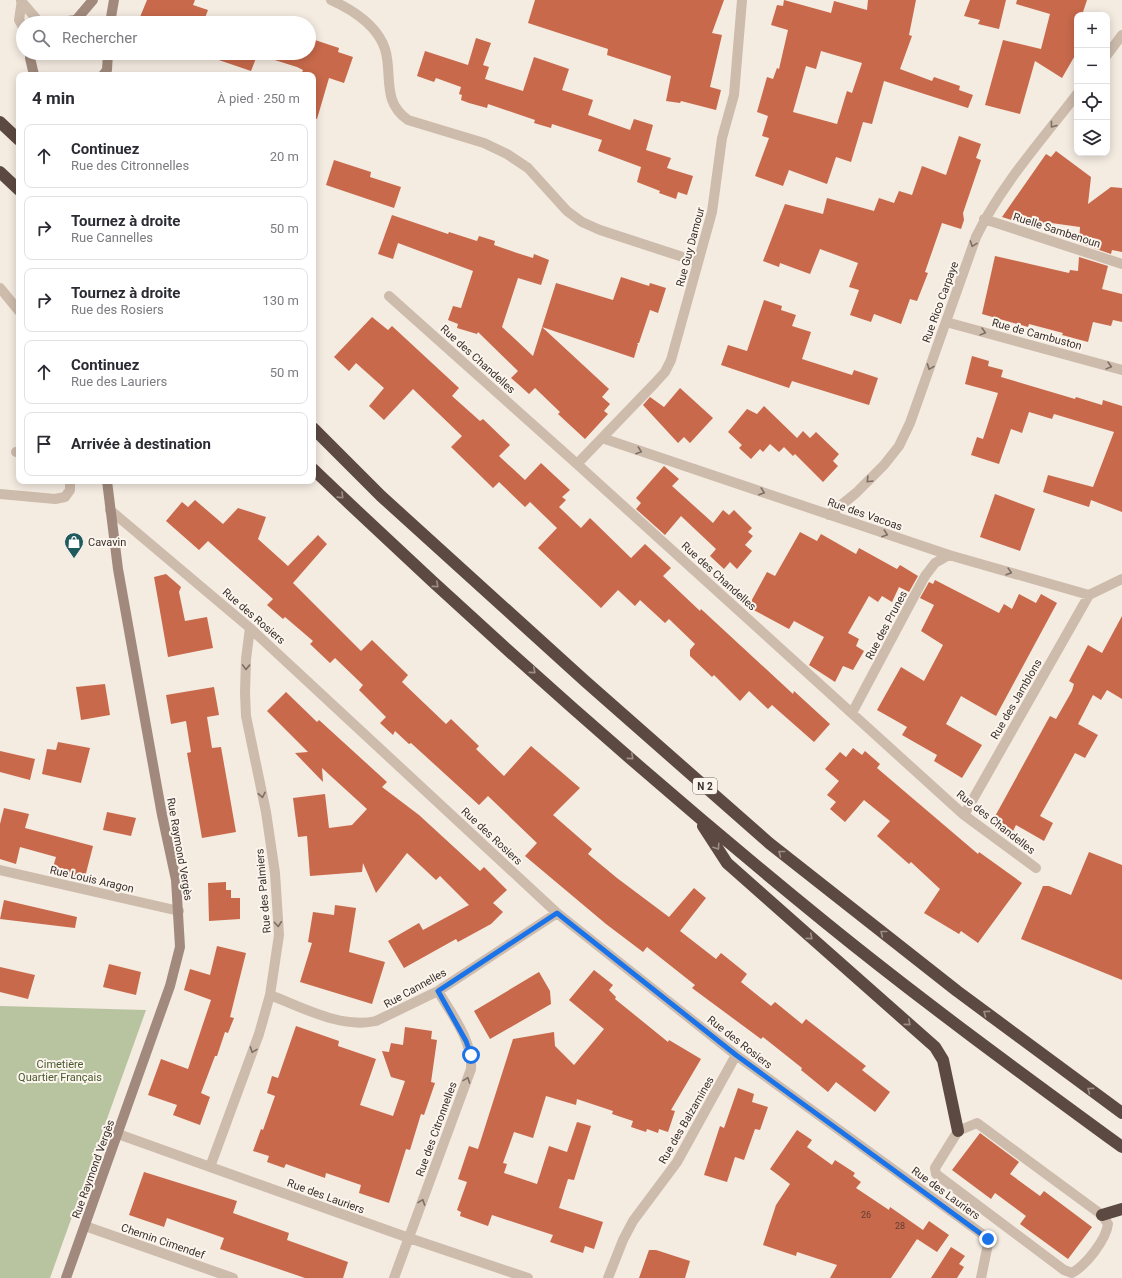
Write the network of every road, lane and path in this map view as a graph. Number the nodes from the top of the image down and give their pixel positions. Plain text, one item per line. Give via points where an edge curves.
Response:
1 (93, 0) edge
2 (114, 0) edge
3 (331, 0) edge
4 (742, 0) edge
5 (22, 1) edge
6 (20, 16) edge
7 (34, 16) edge
8 (84, 16) edge
9 (111, 16) edge
10 (1122, 35) edge
11 (1110, 51) edge
12 (30, 60) edge
13 (107, 60) edge
14 (33, 72) edge
15 (106, 72) edge
16 (1074, 98) edge
17 (0, 122) edge
18 (16, 137) edge
19 (0, 172) edge
20 (16, 187) edge
21 (984, 219) junction
22 (698, 262) junction
23 (1122, 264) edge
24 (0, 288) edge
25 (389, 296) dead end
26 (16, 307) edge
27 (946, 322) junction
28 (1122, 370) edge
29 (316, 431) edge
30 (602, 438) junction
31 (577, 464) junction
32 (316, 472) edge
33 (70, 484) edge
34 (107, 484) edge
35 (0, 494) edge
36 (110, 510) junction
37 (829, 515) junction
38 (949, 555) junction
39 (1122, 579) edge
40 (1088, 595) junction
41 (250, 628) junction
42 (852, 713) junction
43 (696, 815) junction
44 (964, 815) junction
45 (1036, 868) dead end
46 (0, 870) edge
47 (179, 911) junction
48 (557, 913) junction
49 (438, 991) junction
50 (270, 995) junction
51 (736, 1055) junction
52 (1122, 1113) edge
53 (958, 1131) junction
54 (118, 1134) junction
55 (1122, 1147) edge
56 (876, 1158) joint
57 (210, 1167) junction
58 (1122, 1209) edge
59 (1102, 1215) junction
60 (85, 1226) junction
61 (409, 1238) junction
62 (66, 1278) edge
63 (233, 1278) edge
64 (394, 1278) edge
65 (528, 1278) edge
66 (608, 1278) edge
67 (981, 1278) edge

1 - 8 main road
2 - 9 main road
3 - 22 street via 350,9 366,21 377,35 385,49 391,98 401,115 408,120 484,143 507,154 528,168 567,211 582,222
4 - 22 street, Rue Guy Damour via 734,95 722,138 712,212
5 - 6 street
5 - 7 street
10 - 11 street
12 - 14 main road
13 - 15 main road
16 -> 21 street, Rue Rico Carpaye
17 - 18 highway
19 - 20 highway
21 - 23 street, Ruelle Sambenoun
21 -> 27 street, Rue Rico Carpaye
22 - 30 street, Rue Guy Damour via 672,360 660,377
24 - 26 street
25 - 31 street, Rue des Chandelles
27 -> 28 street, Rue de Cambuston
27 -> 37 street, Rue Rico Carpaye via 910,423 899,446 856,493
52 -> 29 highway, N 2 via 956,991 769,843 585,681 387,501
30 - 31 street, Rue Guy Damour
30 -> 37 street, Rue des Vacoas
31 - 42 street, Rue des Chandelles
32 -> 43 highway, N 2 via 424,576
33 - 35 street via 70,490 65,497 55,499
34 - 36 main road, Rue Raymond Vergès
36 - 41 street, Rue des Rosiers
36 - 47 main road, Rue Raymond Vergès via 159,800 176,880
37 -> 38 street, Rue des Vacoas
38 -> 40 street, Rue des Vacoas
38 - 42 street, Rue des Prunes via 935,563 925,576
39 - 40 street
40 - 44 street, Rue des Jamblons
41 - 48 street, Rue des Rosiers
41 -> 50 street, Rue des Palmiers via 246,659 246,716 273,858 279,935
42 - 44 street, Rue des Chandelles
43 -> 53 highway via 727,863 935,1047 943,1060
43 - 55 highway, N 2 via 827,924 964,1031
44 - 45 street, Rue des Chandelles
46 - 47 street, Rue Louis Aragon
47 - 54 main road, Rue Raymond Vergès via 180,947 170,986
48 - 49 street, Rue Cannelles
48 - 51 street, Rue des Rosiers
49 - 50 street, Rue Cannelles via 385,1018 366,1024 344,1022
61 -> 49 street, Rue des Citronnelles via 471,1069 471,1055 466,1041
50 -> 57 street, Rue des Palmiers via 259,1034
51 - 56 street, Rue des Rosiers
51 - 66 street, Rue des Balzamines via 677,1162 633,1221
53 - 59 street via 977,1123
53 - 59 street via 935,1168 936,1174 1064,1270 1072,1273 1081,1268 1107,1234 1108,1224
54 - 57 street, Rue des Lauriers
54 - 60 main road, Rue Raymond Vergès
56 - 67 street, Rue des Lauriers via 988,1239
57 - 61 street, Rue des Lauriers
58 - 59 highway
60 - 62 main road, Rue Raymond Vergès
60 - 63 street, Chemin Cimendef
61 - 64 street, Rue des Citronnelles
61 - 65 street, Rue des Lauriers

